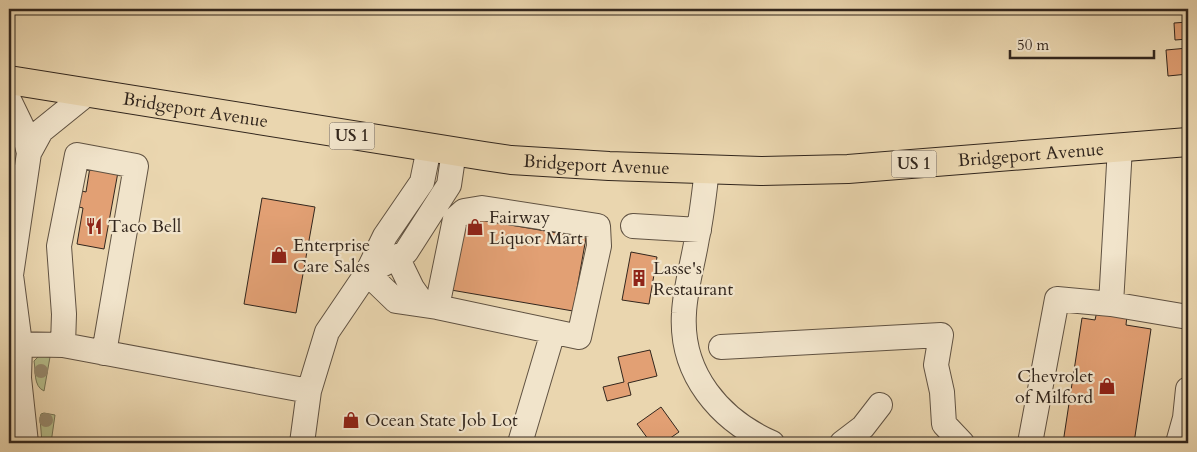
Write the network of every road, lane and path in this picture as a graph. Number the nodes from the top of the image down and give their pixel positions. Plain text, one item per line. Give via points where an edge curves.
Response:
1 (9, 80) edge
2 (88, 93) junction
3 (9, 100) edge
4 (1188, 142) edge
5 (1120, 147) junction
6 (442, 149) junction
7 (29, 153) junction
8 (707, 170) junction
9 (15, 202) edge
10 (633, 226) dead end
11 (699, 230) junction
12 (397, 257) junction
13 (367, 273) junction
14 (1111, 304) junction
15 (430, 306) junction
16 (1188, 317) edge
17 (553, 332) junction
18 (14, 344) edge
19 (63, 345) junction
20 (721, 348) dead end
21 (104, 353) junction
22 (1188, 389) edge
23 (310, 391) junction
24 (880, 405) dead end
25 (26, 443) edge
26 (302, 443) edge
27 (520, 443) edge
28 (772, 443) edge
29 (842, 443) edge
30 (962, 443) edge
31 (1030, 443) edge
32 (1178, 443) edge

1 - 2 main road, Bridgeport Avenue / US 1
2 - 6 main road, Bridgeport Avenue / US 1
2 - 7 street via 41,131
3 - 7 street via 23,129
4 - 5 main road, Bridgeport Avenue / US 1
5 - 8 main road, Bridgeport Avenue / US 1 via 848,168
5 - 14 street
6 - 8 main road, Bridgeport Avenue / US 1 via 511,160
6 - 12 street via 449,185 406,252
6 - 13 street via 385,236
7 - 9 street
8 - 11 street
9 - 18 street via 11,275
10 - 11 street
11 - 28 street via 684,312 688,353 711,398 743,428
12 - 13 street
12 - 15 street via 412,288
13 - 15 street via 396,301
13 - 23 street via 327,332
14 - 16 street
14 - 31 street via 1057,299
15 - 17 street
15 - 17 street via 455,219 464,211 482,208 598,226 599,246 579,337
17 - 27 street
18 - 19 street
18 - 25 street
19 - 21 street
19 - 21 street via 59,246 77,156 136,166
20 - 30 street via 941,334 936,365 944,424
21 - 23 street
22 - 32 street
23 - 26 street
24 - 29 street via 863,427

